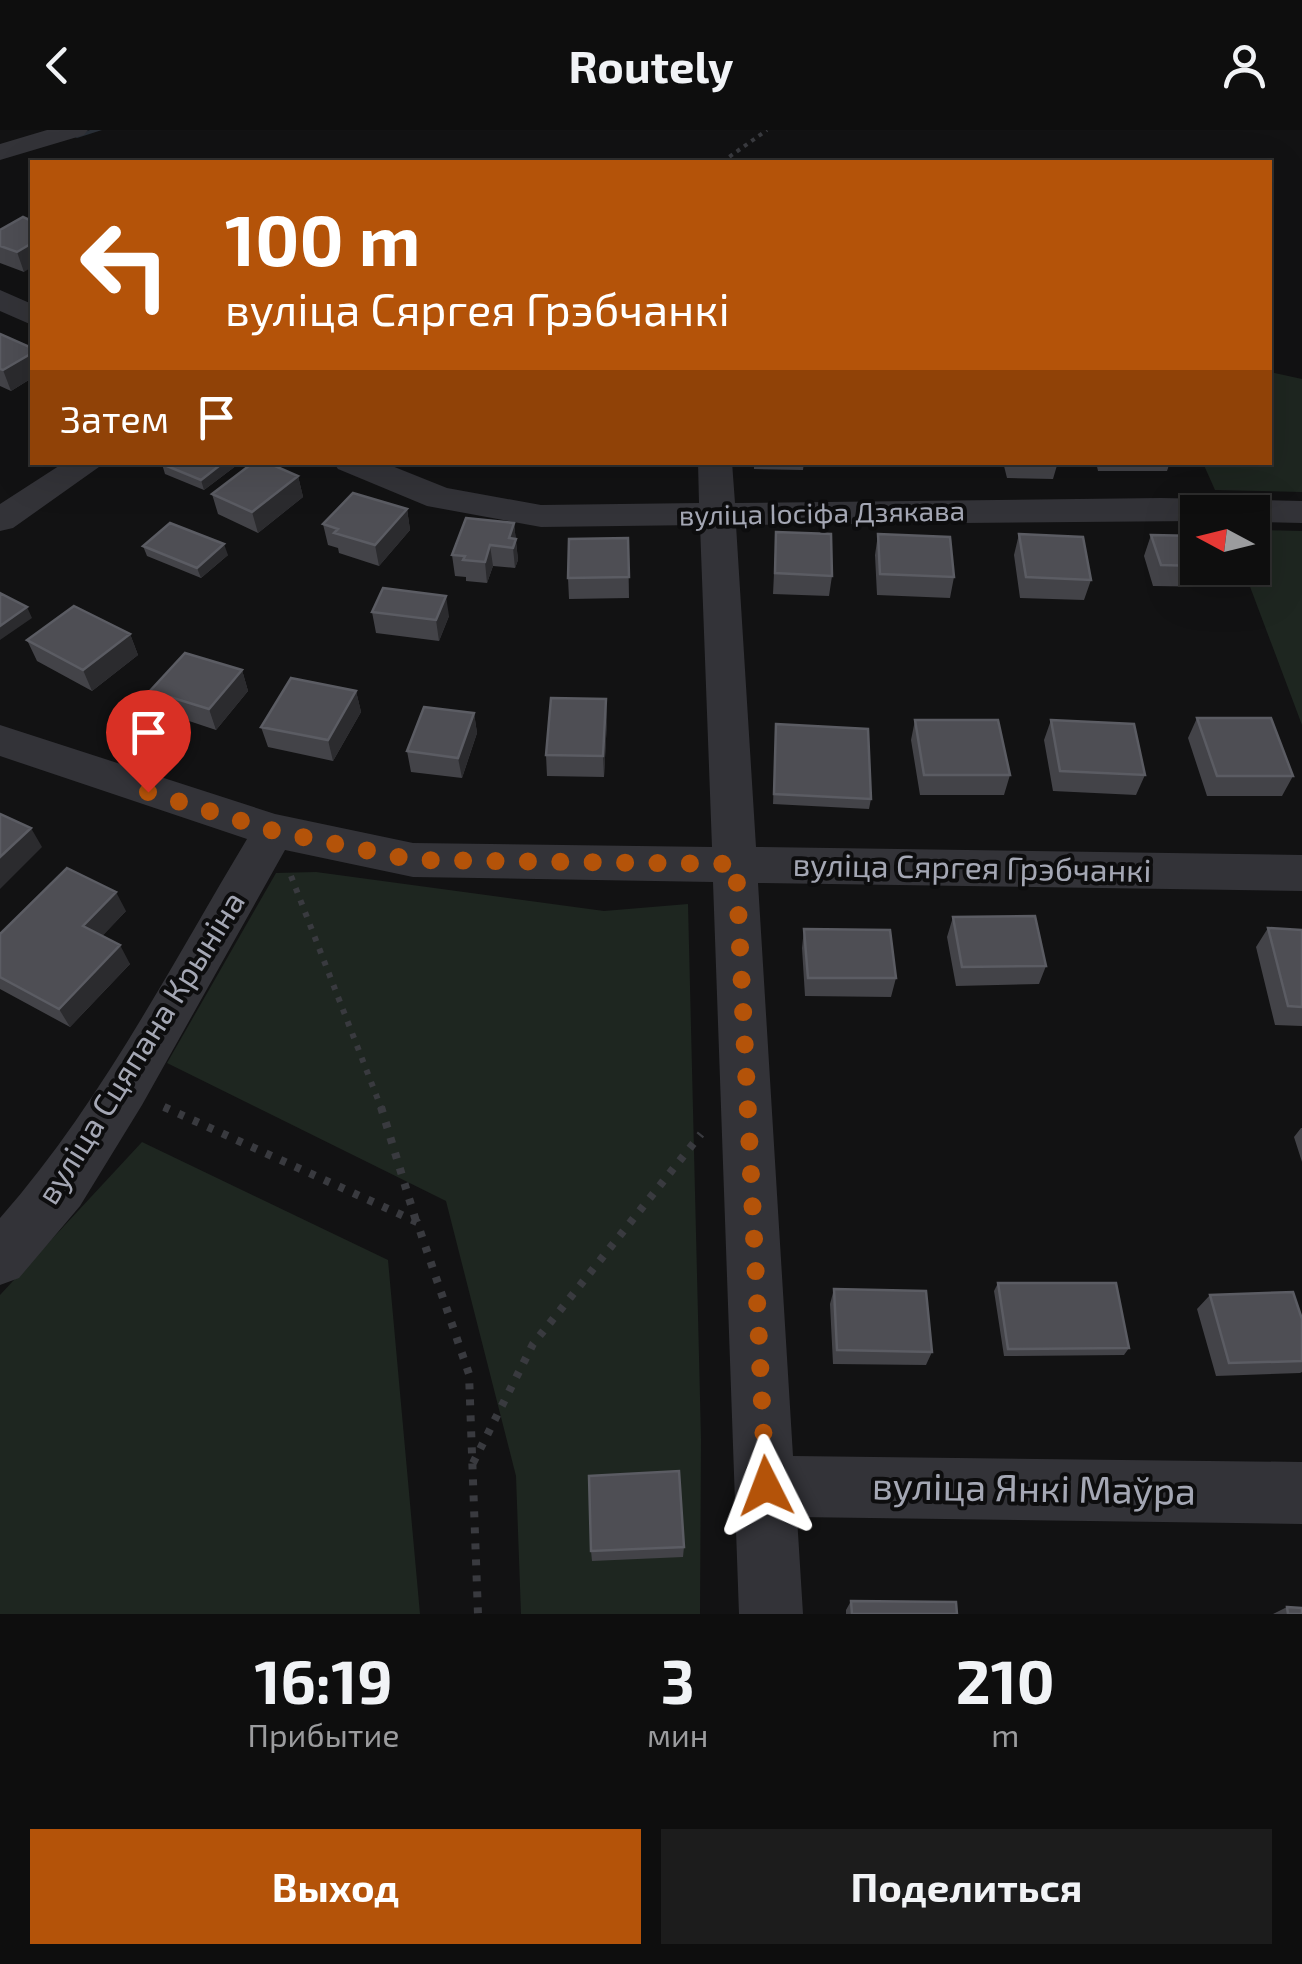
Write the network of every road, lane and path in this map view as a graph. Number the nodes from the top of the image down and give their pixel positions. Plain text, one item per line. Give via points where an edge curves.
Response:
1 (75, 130) edge
2 (767, 130) edge
3 (9, 150) edge
4 (725, 160) edge
5 (0, 299) edge
6 (30, 315) edge
7 (84, 465) edge
8 (358, 465) edge
9 (716, 465) edge
10 (1302, 512) edge
11 (718, 514) junction
12 (0, 520) edge
13 (0, 740) edge
14 (274, 831) junction
15 (736, 864) junction
16 (1302, 873) edge
17 (746, 1078) junction
18 (124, 1089) junction
19 (417, 1222) junction
20 (0, 1259) edge
21 (472, 1464) junction
22 (766, 1486) junction
23 (1302, 1492) edge
24 (478, 1614) edge
25 (771, 1614) edge

1 - 3 street
2 - 4 path
5 - 6 street
7 - 12 street
8 - 11 street, вуліца Іосіфа Дзякава via 440,498 541,516
9 - 11 street
10 - 11 street, вуліца Іосіфа Дзякава
11 - 15 street
13 - 14 street, вуліца Сяргея Грэбчанкі
14 - 15 street, вуліца Сяргея Грэбчанкі via 413,860
14 - 18 street, вуліца Сцяпана Крыніна
14 - 19 path via 389,1128
15 - 16 street, вуліца Сяргея Грэбчанкі
15 - 17 street
17 - 21 path via 533,1344
17 - 22 street
18 - 19 path
18 - 20 street, вуліца Сцяпана Крыніна via 61,1188
19 - 21 path via 468,1374
21 - 24 path
22 - 23 street, вуліца Янкі Маўра
22 - 25 street

